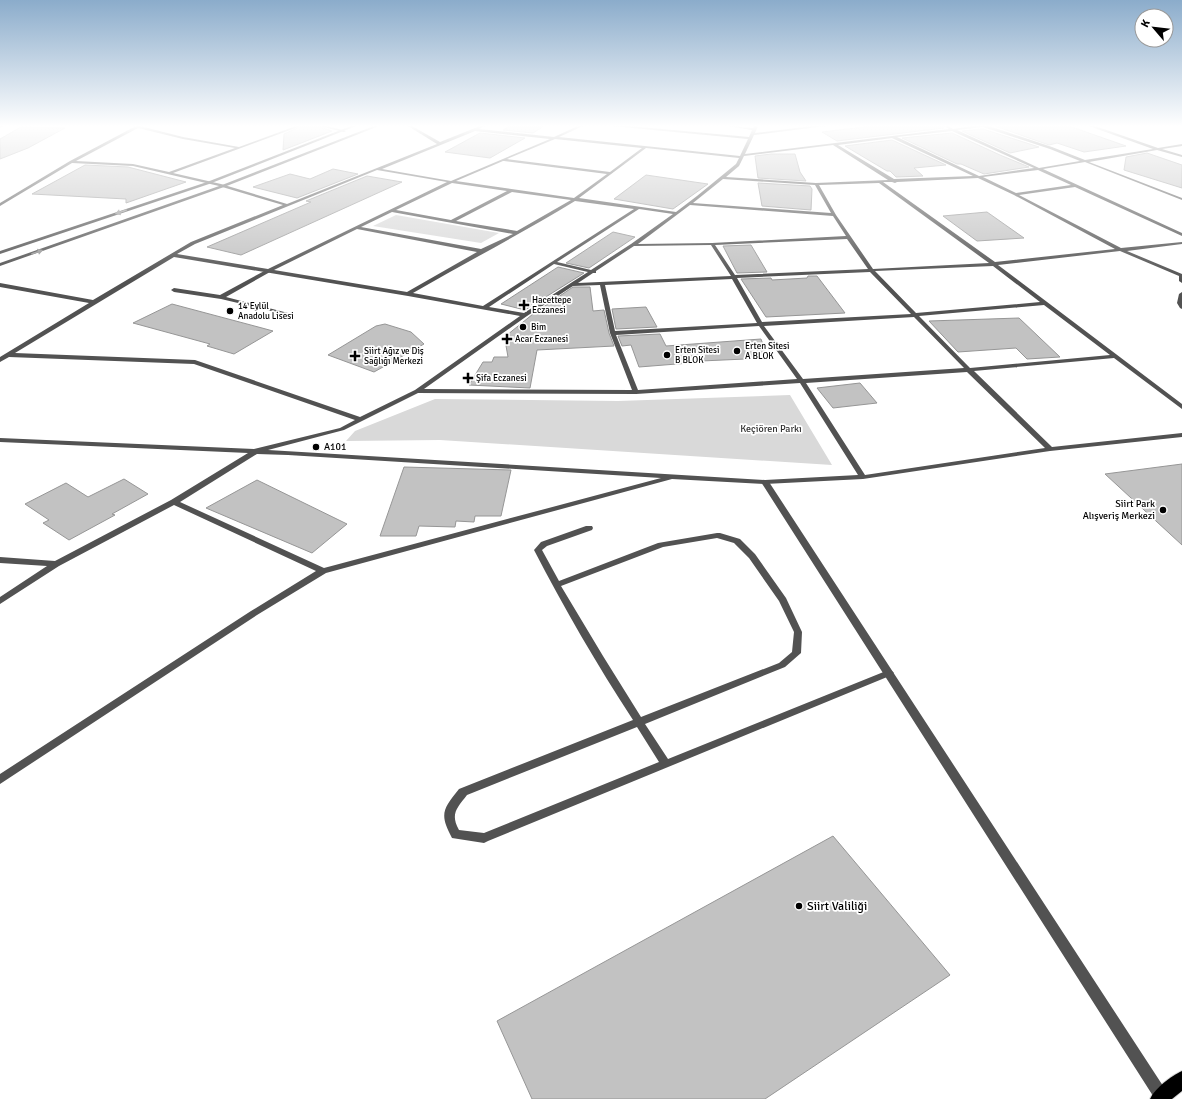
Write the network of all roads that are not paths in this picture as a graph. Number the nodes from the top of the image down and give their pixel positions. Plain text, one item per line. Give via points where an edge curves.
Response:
1 (45, 177) edge
2 (183, 177) edge
3 (223, 177) edge
4 (246, 177) edge
5 (356, 177) edge
6 (423, 177) edge
7 (461, 177) edge
8 (605, 177) edge
9 (887, 177) edge
10 (972, 177) edge
11 (977, 177) edge
12 (1057, 177) edge
13 (1127, 177) edge
14 (722, 178) joint
15 (450, 182) junction
16 (880, 182) junction
17 (895, 182) junction
18 (208, 183) junction
19 (816, 184) junction
20 (223, 186) junction
21 (1076, 186) junction
22 (512, 190) junction
23 (1015, 194) junction
24 (575, 199) junction
25 (1182, 199) edge
26 (689, 204) junction
27 (0, 205) edge
28 (287, 205) junction
29 (638, 208) junction
30 (392, 211) junction
31 (675, 213) junction
32 (834, 215) junction
33 (452, 221) junction
34 (357, 228) junction
35 (518, 233) junction
36 (1182, 235) edge
37 (850, 237) junction
38 (1182, 243) edge
39 (712, 244) junction
40 (633, 245) junction
41 (482, 250) junction
42 (1121, 250) junction
43 (0, 253) edge
44 (173, 255) junction
45 (554, 263) junction
46 (994, 264) junction
47 (0, 265) edge
48 (871, 270) junction
49 (268, 271) junction
50 (594, 272) junction
51 (734, 277) junction
52 (1182, 281) edge
53 (602, 283) junction
54 (0, 285) edge
55 (572, 285) junction
56 (8, 287) junction
57 (174, 290) dead end
58 (0, 291) edge
59 (408, 294) junction
60 (1182, 294) edge
61 (221, 297) junction
62 (94, 302) junction
63 (1046, 303) junction
64 (1182, 307) edge
65 (483, 308) junction
66 (286, 314) dead end
67 (525, 315) junction
68 (915, 315) junction
69 (761, 325) junction
70 (613, 333) junction
71 (8, 355) junction
72 (1116, 356) junction
73 (0, 360) edge
74 (969, 370) junction
75 (802, 382) junction
76 (417, 391) junction
77 (636, 392) junction
78 (1182, 407) edge
79 (361, 420) junction
80 (1182, 435) edge
81 (0, 440) edge
82 (1050, 449) junction
83 (256, 451) junction
84 (676, 476) junction
85 (863, 477) junction
86 (765, 482) junction
87 (174, 502) junction
88 (589, 528) dead end
89 (0, 560) edge
90 (56, 564) junction
91 (323, 571) junction
92 (556, 585) junction
93 (0, 601) edge
94 (889, 673) junction
95 (639, 722) junction
96 (666, 764) junction
97 (0, 780) edge
98 (1182, 1080) edge
99 (1160, 1098) edge

1 - 27 street
2 - 18 street
3 - 18 street
4 - 20 street
5 - 28 street
6 - 15 street
7 - 15 street
8 - 24 street
9 - 17 street
10 - 17 street
11 - 23 street
12 - 21 street
13 - 25 street
14 - 19 street
14 - 26 street
15 - 22 street
15 - 30 street
16 - 17 street
16 - 19 street
16 - 46 street
18 - 20 street
18 -> 43 street
19 - 32 street
20 - 28 street
47 -> 20 street
21 - 23 street
21 - 36 street
22 - 24 street
22 - 33 street
23 - 42 street
24 - 29 street
24 - 35 street
26 - 31 street
26 - 32 street
28 - 44 street via 193,243
29 - 31 street
29 - 45 street
30 - 33 street
30 - 34 street
31 - 40 street
32 - 37 street
33 - 35 street
34 - 41 street
34 - 49 street
35 - 41 street
37 - 39 street
37 - 48 street
38 - 42 street
39 - 40 street
39 - 51 street
40 - 50 street
41 - 59 street
42 - 46 street
42 - 52 street via 1181,275
44 - 49 street
44 - 62 street
45 - 50 street
45 - 65 street
46 - 48 street
46 - 63 street
48 - 51 street
48 - 68 street
49 - 59 street
49 - 61 street
50 - 55 street
51 - 53 street
51 - 69 street
53 - 55 street
53 - 70 street
54 - 56 street
55 - 67 street
56 - 58 street
56 - 62 street
57 - 61 street
59 - 65 street
60 - 64 street
61 - 66 street
62 - 71 street
63 - 68 street
63 - 72 street
65 - 67 street
67 - 76 street
68 - 69 street
68 - 74 street
69 - 70 street
69 - 75 street
70 - 77 street
71 - 73 street
71 - 79 street via 195,362
72 - 74 street
72 - 78 street
74 - 75 street
74 - 82 street
75 - 77 street
75 - 85 street
76 - 77 street
76 - 79 street
79 - 83 street via 342,429
80 - 82 street
81 - 83 street
82 - 85 street
83 - 84 street
83 - 87 street
84 - 86 street
84 - 91 street
85 - 86 street
86 - 94 street
87 - 90 street
87 - 91 street
88 - 92 street via 544,544 538,550
89 - 90 street
90 - 93 street
91 - 97 street via 254,613
92 - 95 street
92 - 95 street via 661,545 717,535 737,541 752,556 783,600 798,632 796,653 782,665
94 - 96 street
94 - 99 street
95 - 96 street
95 - 96 street via 463,792 449,810 450,824 456,835 484,838
98 - 99 main road

